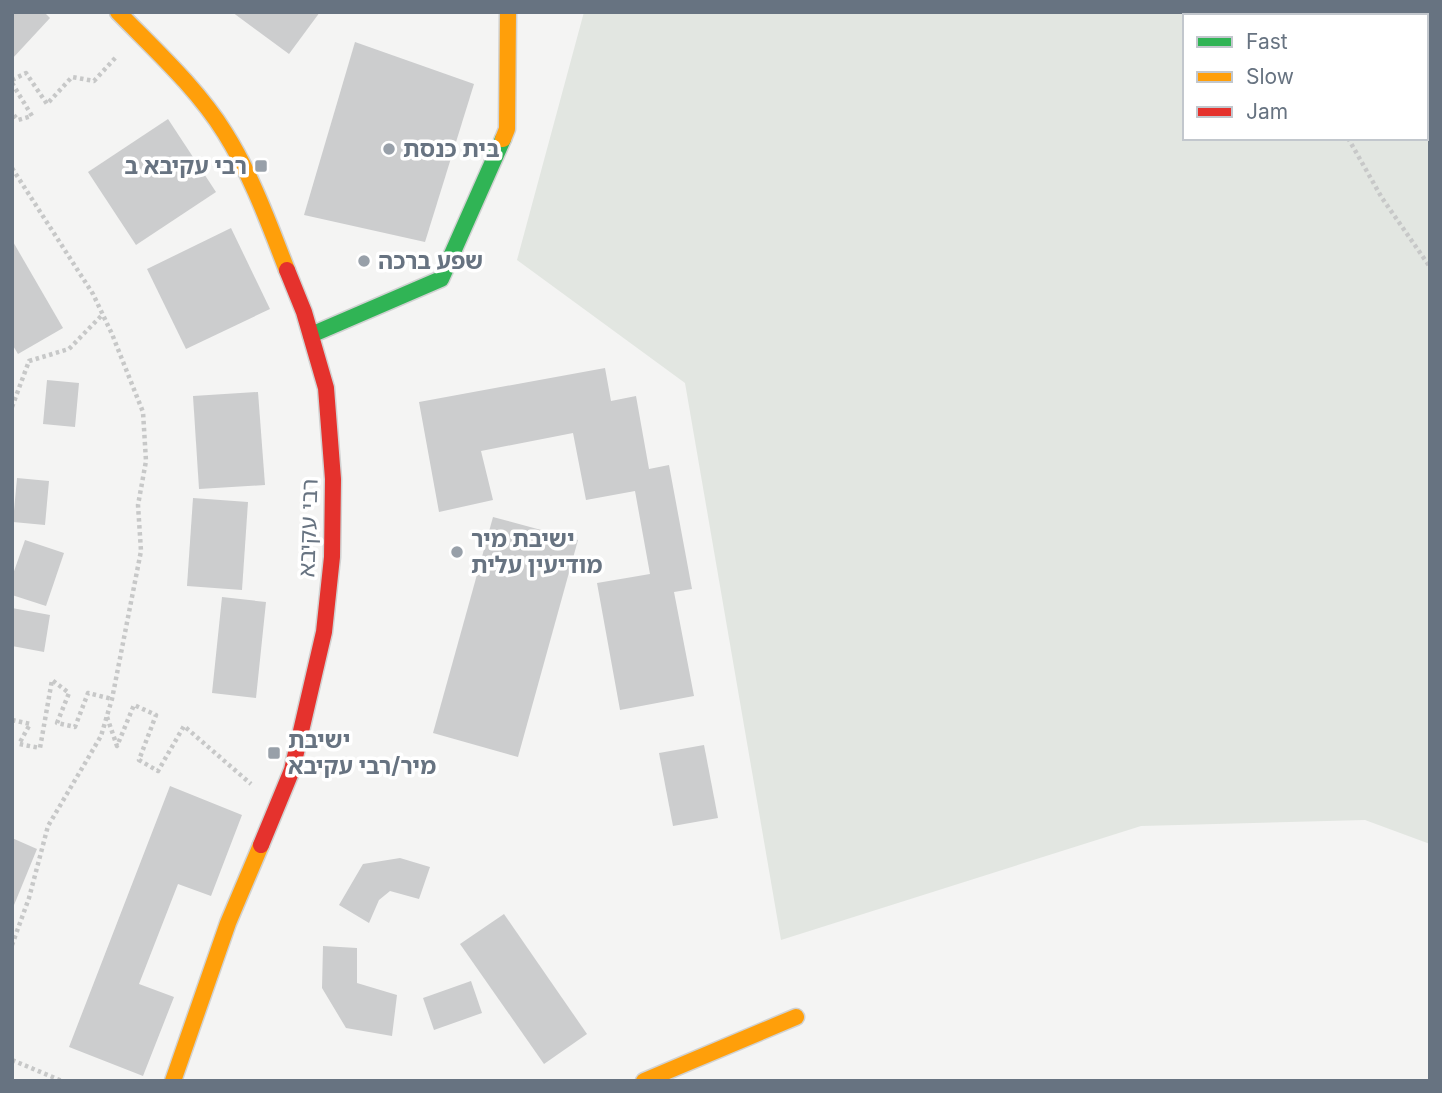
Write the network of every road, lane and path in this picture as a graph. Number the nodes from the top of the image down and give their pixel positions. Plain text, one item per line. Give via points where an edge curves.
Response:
1 (118, 12) edge
2 (508, 12) edge
3 (139, 34) junction
4 (12, 81) edge
5 (12, 113) edge
6 (1349, 140) edge
7 (12, 168) edge
8 (1430, 267) edge
9 (103, 313) junction
10 (311, 335) junction
11 (12, 407) edge
12 (112, 698) junction
13 (107, 716) junction
14 (12, 720) edge
15 (277, 805) junction
16 (12, 945) edge
17 (796, 1017) dead end
18 (12, 1060) edge
19 (62, 1081) edge
20 (173, 1081) edge
21 (644, 1081) edge

1 - 3 street, רבי עקיבא
2 - 10 street via 506,129 441,279
3 - 4 path via 94,81 72,77 47,104 26,73
3 - 10 street, רבי עקיבא via 224,131 250,177
4 - 5 path via 32,116 18,120
6 - 8 path
7 - 9 path
9 - 11 path via 69,349 29,361
9 - 12 path via 143,412 146,461 138,505 141,551
10 - 15 street, רבי עקיבא via 326,388 333,478 332,557 324,632 308,708 292,771
12 - 13 path
12 - 14 path via 88,693 75,727 57,723 69,693 52,680 40,748 19,744 30,724
13 - 15 path via 117,746 134,705 156,715 139,760 158,771 184,726
13 - 16 path via 101,736 48,826
15 - 20 street, רבי עקיבא
17 - 21 street
18 - 19 path

